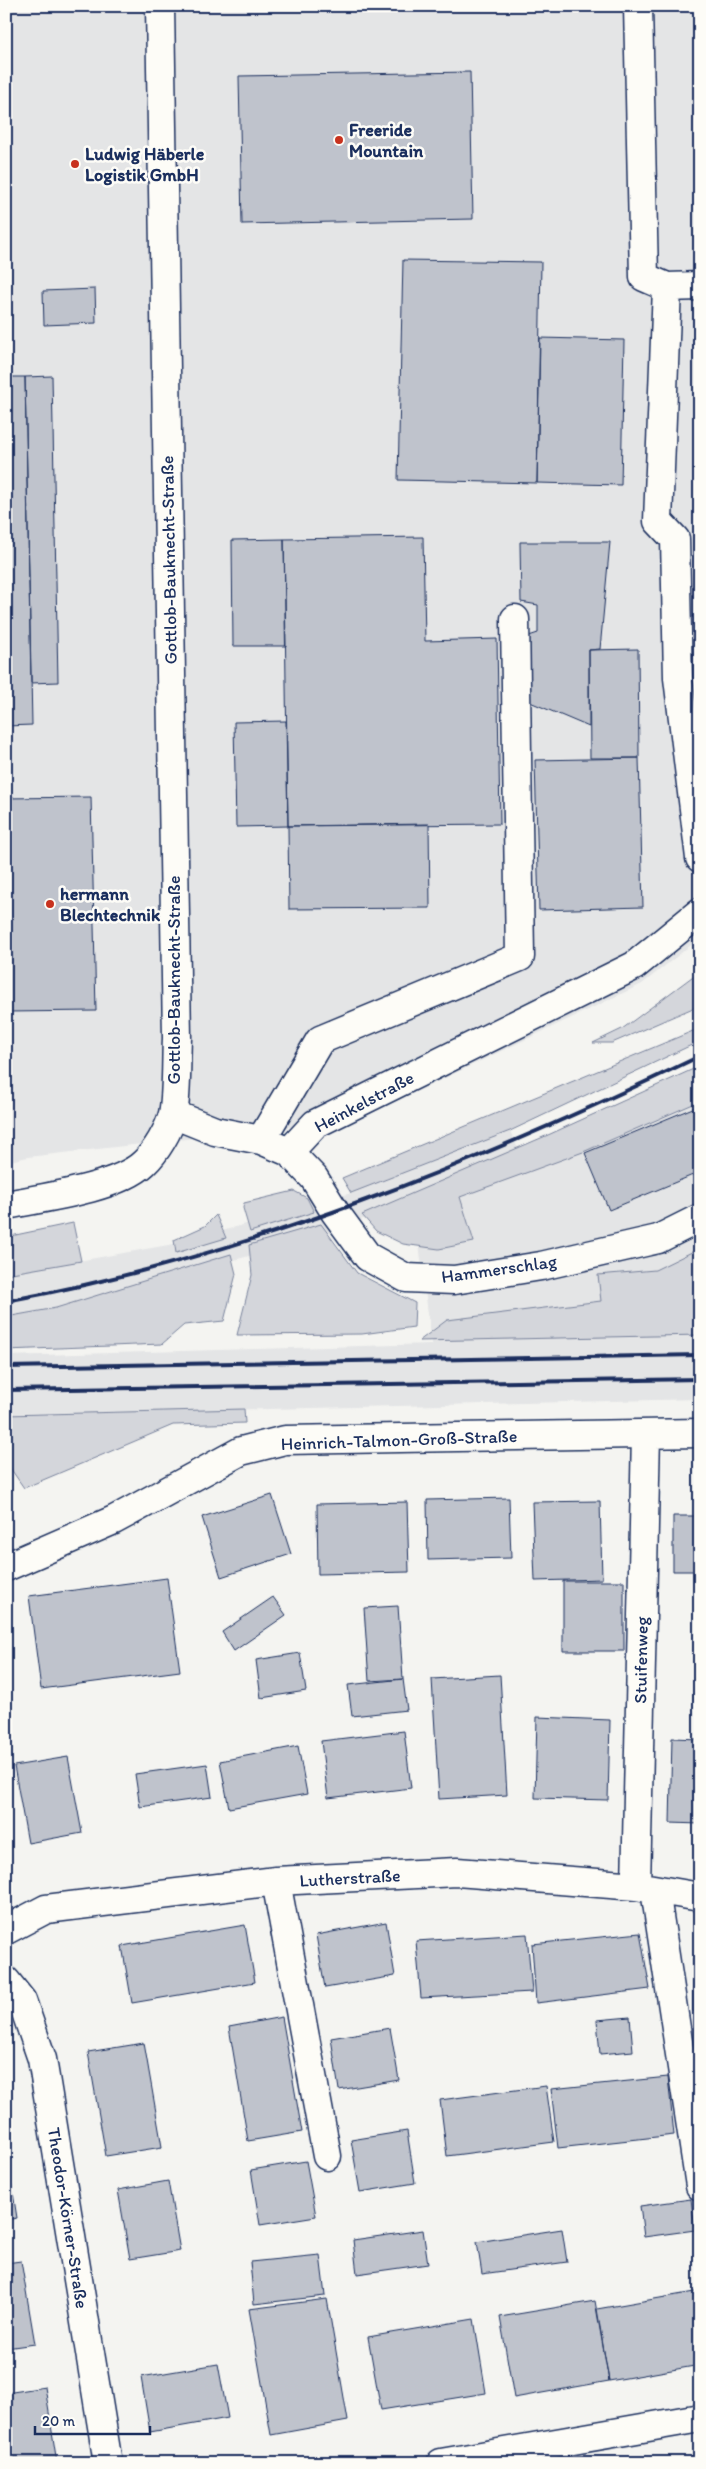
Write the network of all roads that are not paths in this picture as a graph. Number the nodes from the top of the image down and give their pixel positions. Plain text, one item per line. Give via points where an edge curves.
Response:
1 (160, 6) edge
2 (638, 6) edge
3 (700, 286) edge
4 (667, 287) junction
5 (515, 619) dead end
6 (700, 858) edge
7 (700, 912) edge
8 (173, 1114) junction
9 (262, 1140) junction
10 (289, 1152) junction
11 (6, 1205) edge
12 (700, 1218) edge
13 (700, 1433) edge
14 (646, 1434) junction
15 (6, 1567) edge
16 (276, 1881) junction
17 (646, 1888) junction
18 (700, 1897) edge
19 (6, 1930) edge
20 (6, 1981) edge
21 (327, 2156) dead end
22 (700, 2186) edge
23 (700, 2418) edge
24 (108, 2463) edge
25 (441, 2463) edge

1 - 8 street, Gottlob-Bauknecht-Straße via 177,1038
2 - 4 street via 644,277
3 - 4 street
4 - 6 street via 658,521 675,539 678,678
5 - 9 street via 520,957 320,1040
7 - 10 street, Heinkelstraße via 634,966 315,1124
8 - 9 street via 215,1131
8 - 11 street via 158,1145 144,1164 120,1178 81,1190
9 - 10 street
10 - 12 street, Hammerschlag via 314,1178 368,1256 406,1278 454,1280 541,1266 658,1239
13 - 14 street, Heinrich-Talmon-Groß-Straße
14 - 15 street, Heinrich-Talmon-Groß-Straße via 285,1440 241,1451 114,1520
14 - 17 street, Stuifenweg
16 - 17 street, Lutherstraße via 457,1872
16 - 19 street, Lutherstraße via 46,1909
16 - 21 street
17 - 18 street, Lutherstraße
17 - 22 street, Stuifenweg
20 - 24 street, Theodor-Körner-Straße via 22,2001 42,2059
23 - 25 street

